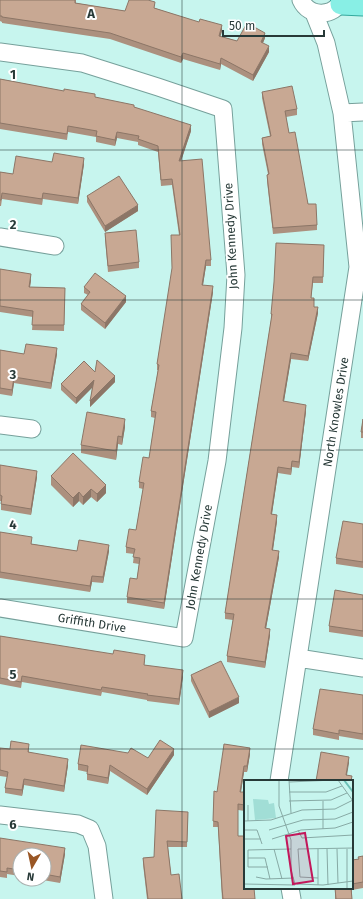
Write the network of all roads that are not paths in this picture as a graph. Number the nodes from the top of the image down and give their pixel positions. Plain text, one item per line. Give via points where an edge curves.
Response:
1 (301, 0) edge
2 (340, 4) edge
3 (363, 5) edge
4 (314, 13) junction
5 (326, 43) junction
6 (0, 52) edge
7 (363, 112) edge
8 (342, 113) junction
9 (0, 237) edge
10 (55, 246) dead end
11 (0, 425) edge
12 (32, 429) dead end
13 (0, 608) edge
14 (184, 638) joint
15 (298, 658) junction
16 (363, 668) edge
17 (279, 780) edge
18 (0, 815) edge
19 (290, 889) edge
20 (104, 899) edge
21 (292, 899) edge

1 - 4 street via 307,9
2 - 3 main road
2 - 4 street via 329,13
2 - 5 street, North Knowles Drive
4 - 5 street, North Knowles Drive
5 - 8 street, North Knowles Drive
6 - 14 street, John Kennedy Drive via 82,63 223,109 236,275 233,328 217,461
7 - 8 street
8 - 15 street, North Knowles Drive via 358,267
9 - 10 street
11 - 12 street
13 - 14 street, Griffith Drive
15 - 16 street
15 - 17 street, North Knowles Drive
18 - 20 street via 78,824 90,829 97,846
19 - 21 street

